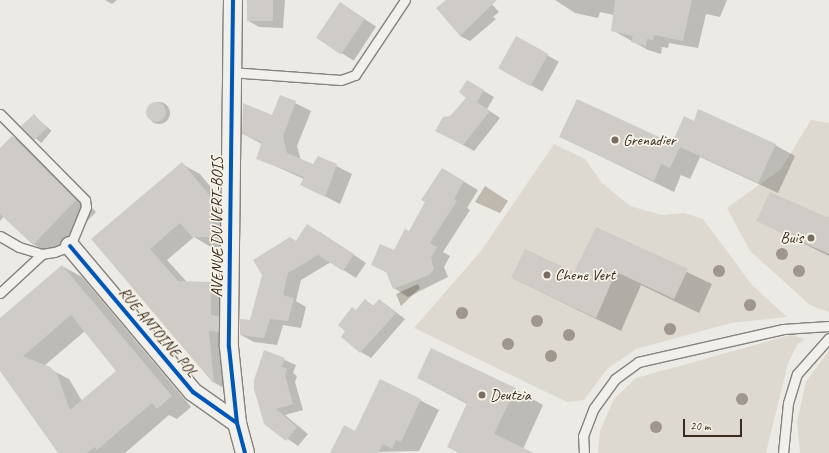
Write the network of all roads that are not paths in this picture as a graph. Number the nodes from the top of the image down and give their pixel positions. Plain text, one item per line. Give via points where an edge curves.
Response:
1 (233, 0) edge
2 (405, 0) edge
3 (230, 72) junction
4 (0, 114) edge
5 (0, 236) edge
6 (70, 246) junction
7 (42, 254) junction
8 (0, 292) edge
9 (829, 326) edge
10 (829, 338) edge
11 (237, 423) junction
12 (245, 453) edge
13 (584, 453) edge
14 (783, 453) edge

1 - 3 street, AVENUE DU VERT-BOIS
2 - 3 lane via 355,75 341,80
3 - 11 street, AVENUE DU VERT-BOIS via 229,347
4 - 6 lane via 85,200 86,207
5 - 7 lane
6 - 7 lane
6 - 11 street, RUE ANTOINE POL via 193,392
7 - 8 lane
9 - 13 lane via 783,329 638,362 615,379 594,408 584,436
10 - 14 lane via 797,374 788,403
11 - 12 street, AVENUE DU VERT-BOIS

